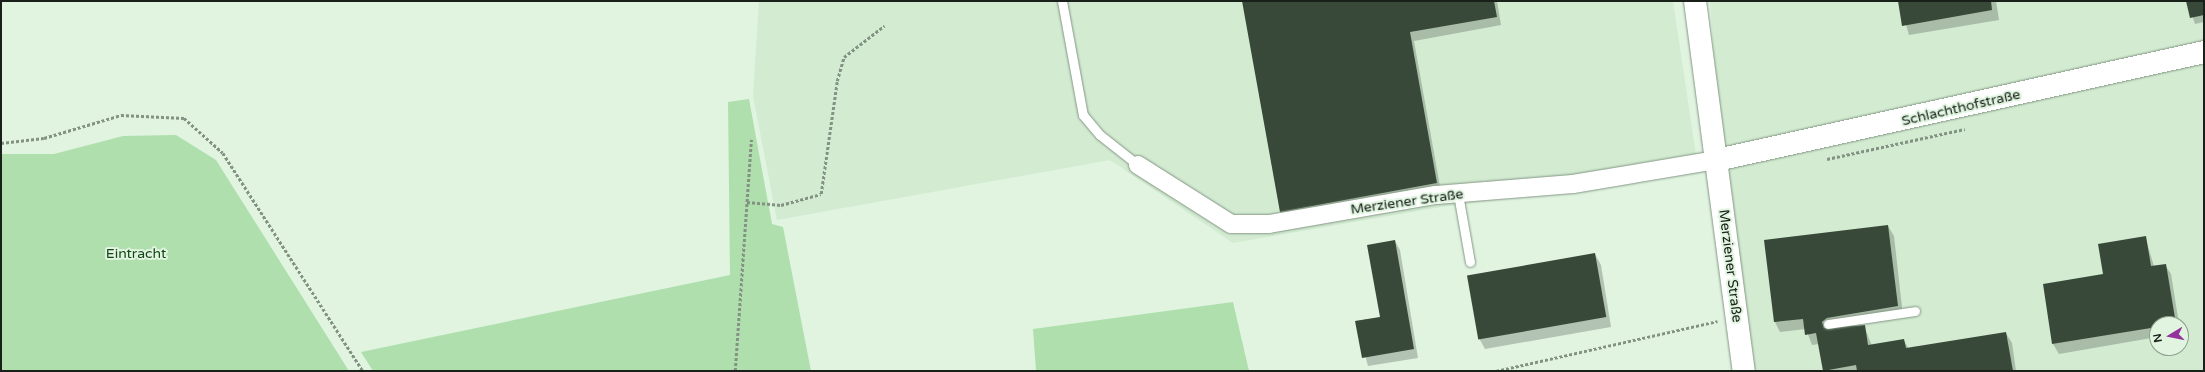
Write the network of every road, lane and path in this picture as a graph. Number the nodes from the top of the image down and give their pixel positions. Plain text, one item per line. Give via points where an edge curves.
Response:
1 (1062, 1) edge
2 (1695, 1) edge
3 (884, 26) dead end
4 (2204, 52) edge
5 (751, 140) dead end
6 (1, 143) edge
7 (1717, 160) junction
8 (1138, 165) joint
9 (1458, 194) junction
10 (748, 202) junction
11 (1470, 262) dead end
12 (1915, 311) dead end
13 (1737, 316) junction
14 (1828, 324) dead end
15 (363, 371) edge
16 (735, 371) edge
17 (1496, 371) edge
18 (1744, 371) edge

1 - 8 lane via 1083,115 1100,135
2 - 7 main road, Merziener Straße
3 - 10 path via 844,57 837,81 821,194 781,205
4 - 7 main road, Schlachthofstraße
5 - 10 path
6 - 15 path via 44,138 121,115 184,118 223,153
7 - 9 street, Merziener Straße via 1573,184
7 - 13 main road, Merziener Straße
8 - 9 street, Merziener Straße via 1231,224 1269,224
9 - 11 lane
10 - 16 path
12 - 14 lane
13 - 17 path
13 - 18 main road, Merziener Straße

